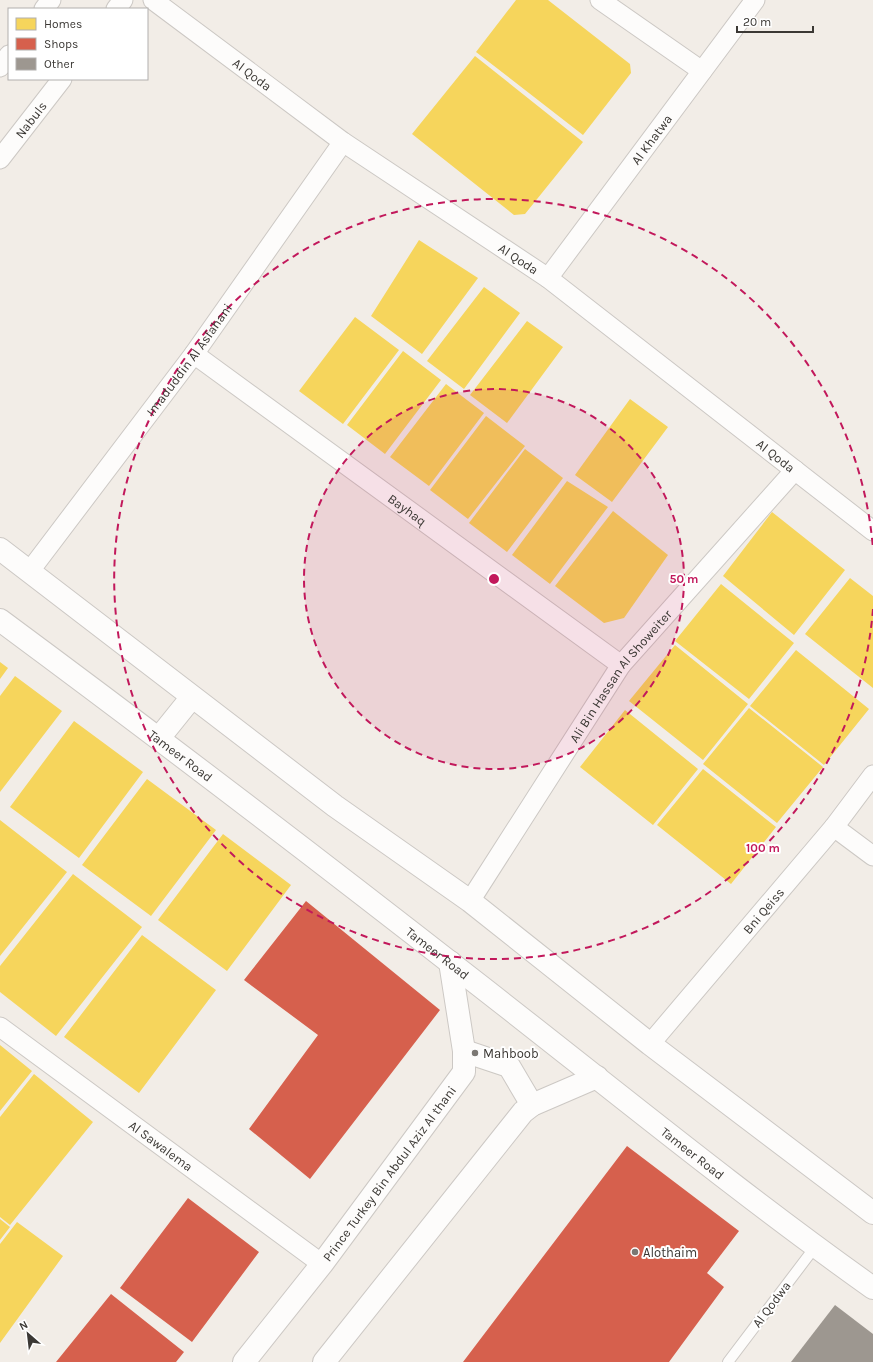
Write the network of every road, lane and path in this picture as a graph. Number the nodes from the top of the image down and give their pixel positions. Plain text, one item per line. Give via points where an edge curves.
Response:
1 (51, 0) edge
2 (123, 0) edge
3 (153, 0) edge
4 (600, 0) edge
5 (755, 0) edge
6 (45, 8) edge
7 (117, 8) edge
8 (8, 56) edge
9 (0, 67) edge
10 (702, 70) junction
11 (61, 80) edge
12 (343, 142) junction
13 (0, 159) edge
14 (548, 278) junction
15 (194, 354) junction
16 (795, 470) junction
17 (873, 531) edge
18 (0, 549) edge
19 (29, 572) junction
20 (0, 620) edge
21 (621, 665) junction
22 (192, 697) junction
23 (159, 738) junction
24 (873, 775) edge
25 (834, 827) junction
26 (873, 856) edge
27 (470, 901) junction
28 (450, 962) junction
29 (0, 1027) edge
30 (650, 1044) junction
31 (464, 1051) junction
32 (597, 1077) junction
33 (532, 1105) junction
34 (873, 1213) edge
35 (815, 1247) junction
36 (322, 1264) junction
37 (873, 1288) edge
38 (244, 1362) edge
39 (324, 1362) edge
40 (728, 1362) edge

1 - 6 street
2 - 7 street
3 - 12 street, Al Qoda
4 - 10 street
5 - 10 street, Al Khatwa
8 - 9 street
10 - 14 street, Al Khatwa
11 - 13 street, Nabuls
12 - 14 street, Al Qoda
12 - 15 street, Imaduddin Al Asfahani
14 - 16 street, Al Qoda
15 - 19 street, Imaduddin Al Asfahani
15 - 21 street, Bayhaq
16 - 17 street, Al Qoda
16 - 21 street, Ali Bin Hassan Al Showeiter
18 - 19 street
19 - 22 street
20 - 23 street, Tameer Road
21 - 27 street, Ali Bin Hassan Al Showeiter
22 - 23 street
22 - 27 street via 335,806
23 - 28 street, Tameer Road
24 - 25 street, Bni Qeiss
25 - 26 street
25 - 30 street, Bni Qeiss
27 - 30 street
28 - 31 street, Prince Turkey Bin Abdul Aziz Al thani
28 - 32 street, Tameer Road
29 - 36 street, Al Sawalema
30 - 34 street
31 - 33 street via 509,1066
31 - 36 street, Prince Turkey Bin Abdul Aziz Al thani via 464,1072
32 - 33 street
32 - 35 street, Tameer Road
33 - 39 street via 523,1112
35 - 37 street, Tameer Road
35 - 40 lane, Al Qodwa
36 - 38 street, Prince Turkey Bin Abdul Aziz Al thani

